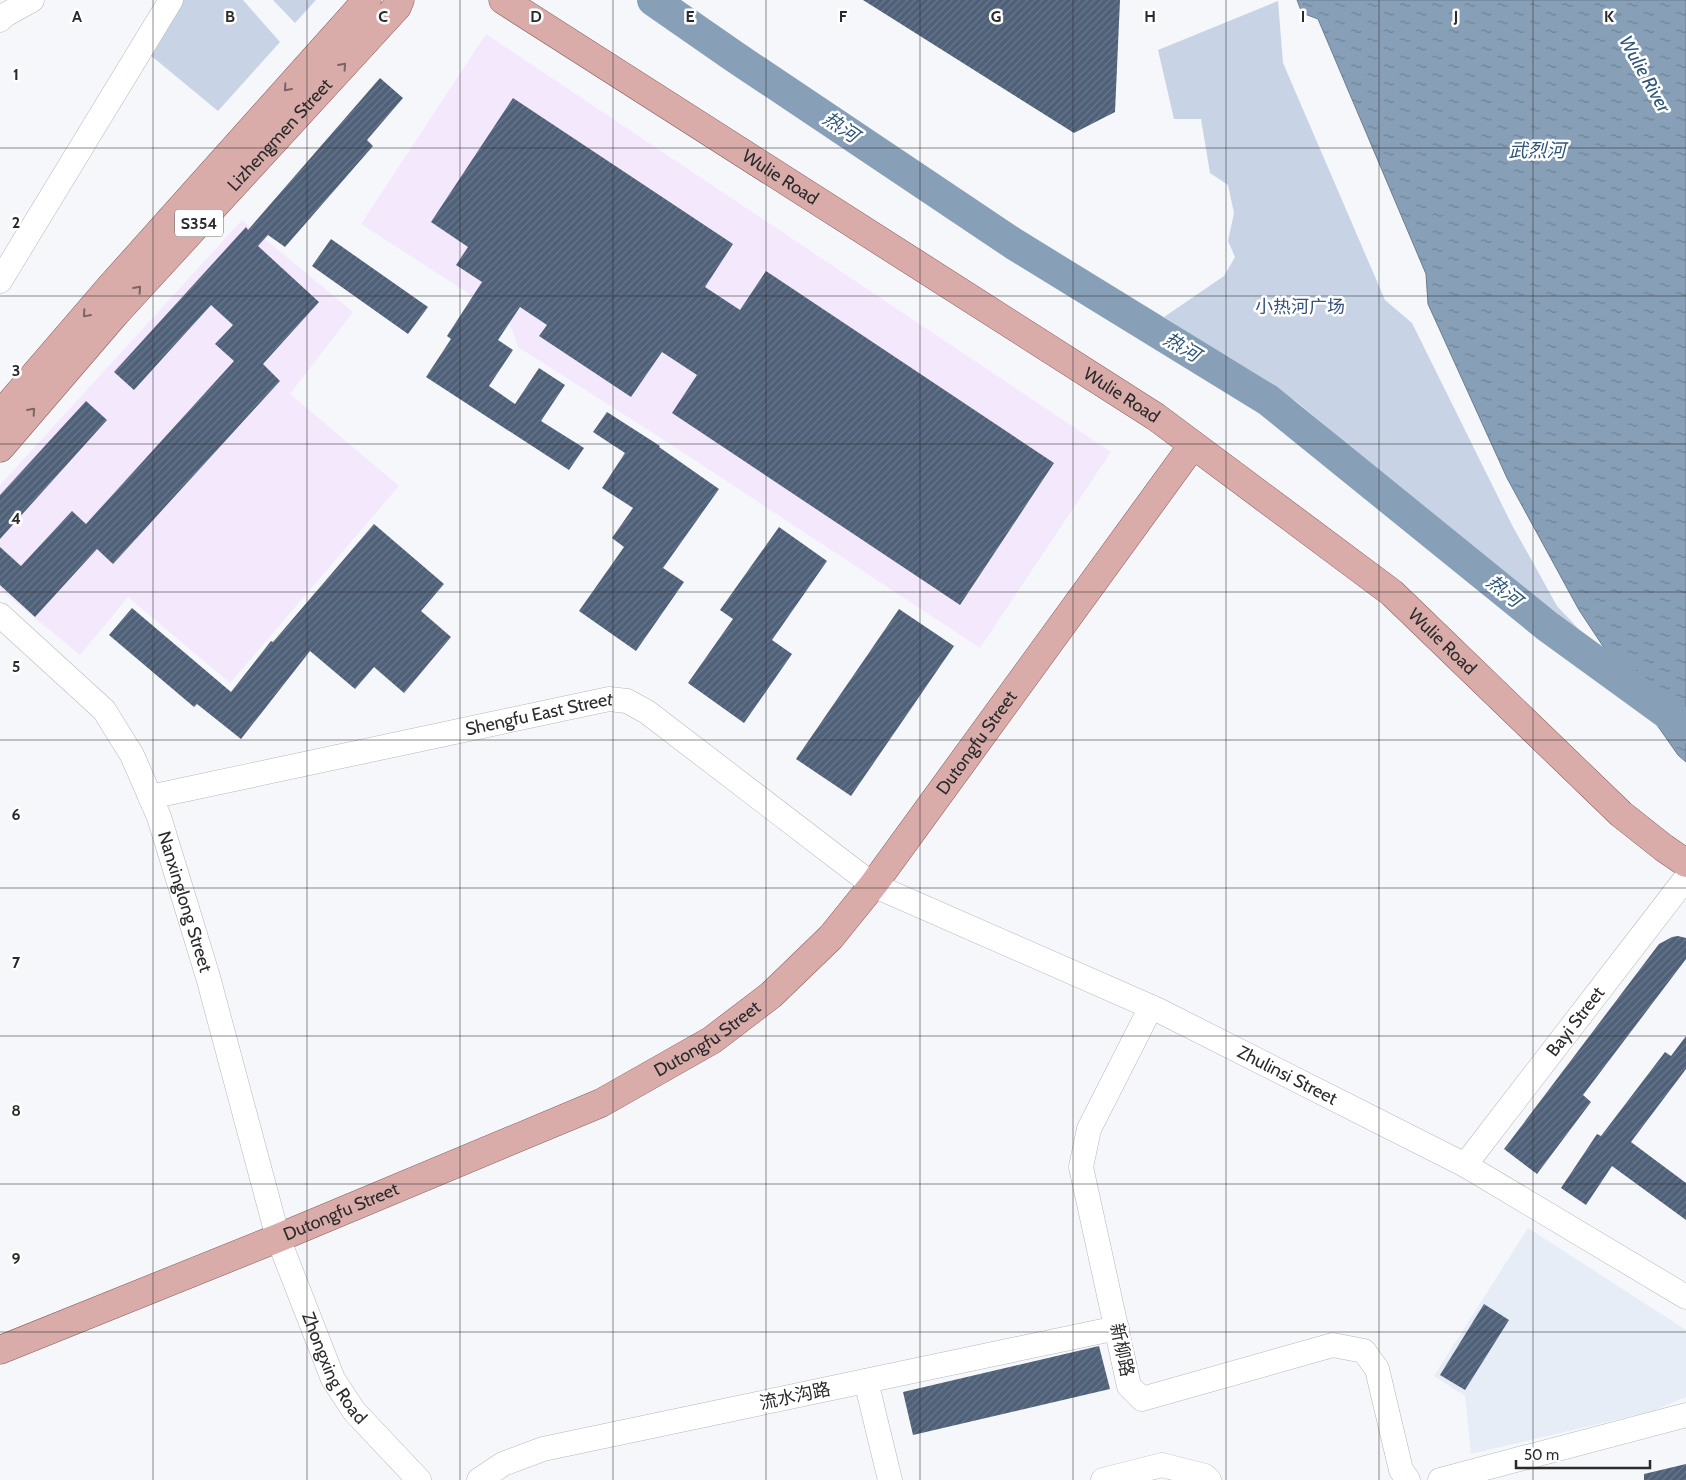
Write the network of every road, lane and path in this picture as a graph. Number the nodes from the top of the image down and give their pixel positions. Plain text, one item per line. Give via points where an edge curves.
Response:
1 (32, 0) edge
2 (171, 0) edge
3 (367, 0) edge
4 (400, 0) edge
5 (502, 0) edge
6 (0, 20) edge
7 (0, 281) edge
8 (0, 415) edge
9 (1193, 445) junction
10 (0, 448) edge
11 (0, 615) edge
12 (150, 797) junction
13 (1686, 863) edge
14 (1686, 878) edge
15 (873, 885) junction
16 (1151, 1007) junction
17 (1465, 1165) junction
18 (278, 1238) junction
19 (1686, 1297) edge
20 (1117, 1328) junction
21 (0, 1350) edge
22 (866, 1381) junction
23 (1686, 1415) edge
24 (419, 1480) edge
25 (479, 1480) edge
26 (890, 1480) edge
27 (1103, 1480) edge
28 (1209, 1480) edge
29 (1408, 1480) edge
30 (1440, 1480) edge

1 - 6 street
2 - 7 street
3 -> 8 main road, Lizhengmen Street / S354
10 -> 4 main road, Lizhengmen Street / S354 via 116,313
5 - 9 main road, Wulie Road via 1156,417
9 - 13 main road, Wulie Road via 1392,593 1620,814
9 - 15 main road, Dutongfu Street
11 - 12 street, Nanxinglong Street via 104,710 132,755
12 - 15 street, Shengfu East Street via 609,699 627,701 646,712
12 - 18 street, Nanxinglong Street via 208,977
14 - 17 street, Bayi Street
15 - 16 street, Zhulinsi Street
15 - 18 main road, Dutongfu Street via 831,937 771,995 712,1040 601,1103
16 - 17 street, Zhulinsi Street
16 - 20 street, 新柳路 via 1090,1129 1081,1167
17 - 19 street, Zhulinsi Street
18 - 21 main road, Dutongfu Street
18 - 24 street, Zhongxing Road via 333,1379 354,1412
20 - 22 street, 流水沟路
20 - 29 street, 新柳路 via 1129,1386 1142,1400 1333,1345 1364,1351 1377,1368 1401,1470
22 - 25 street, 流水沟路 via 543,1449 503,1464
22 - 26 street
23 - 30 street
27 - 28 street via 1162,1465 1205,1476

